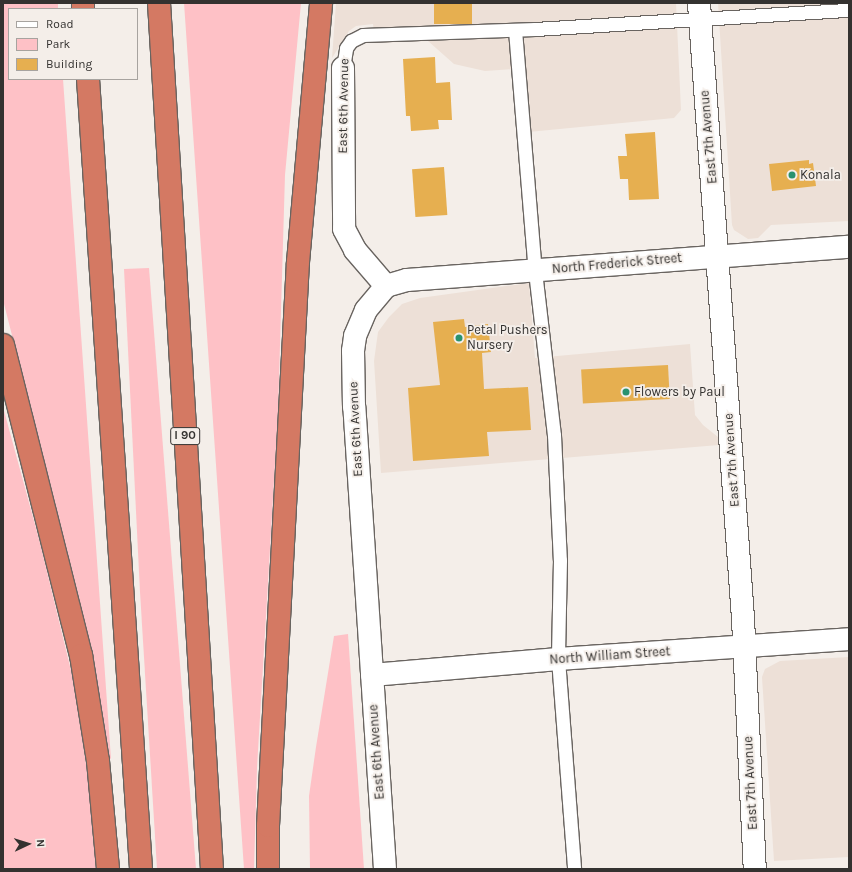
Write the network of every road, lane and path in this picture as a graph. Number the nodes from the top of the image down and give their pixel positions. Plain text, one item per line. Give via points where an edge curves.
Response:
1 (159, 3) edge
2 (321, 3) edge
3 (849, 10) edge
4 (700, 12) edge
5 (515, 30) junction
6 (343, 68) joint
7 (88, 80) edge
8 (849, 247) edge
9 (718, 256) junction
10 (535, 271) junction
11 (386, 286) junction
12 (3, 345) edge
13 (849, 639) edge
14 (745, 648) junction
15 (558, 659) junction
16 (372, 675) junction
17 (108, 869) edge
18 (141, 869) edge
19 (212, 869) edge
20 (268, 869) edge
21 (385, 869) edge
22 (574, 869) edge
23 (755, 869) edge

1 - 19 highway, I 90
2 - 20 highway via 298,262 268,826
3 - 4 lane
4 - 5 lane
4 - 9 street, East 7th Avenue
5 - 6 lane, East 6th Avenue via 364,35 351,41 346,48
5 - 10 lane
6 - 11 street, East 6th Avenue via 344,229 355,250
7 - 18 highway
8 - 9 street, North Frederick Street
9 - 10 street, North Frederick Street
9 - 14 street, East 7th Avenue
10 - 11 street, North Frederick Street via 407,280
10 - 15 lane via 554,435 560,560
11 - 16 street, East 6th Avenue via 359,322 353,351 354,408
12 - 17 highway via 81,655 98,761
13 - 14 street, North William Street
14 - 15 street, North William Street
14 - 23 street, East 7th Avenue
15 - 16 street, North William Street
15 - 22 lane
16 - 21 street, East 6th Avenue

